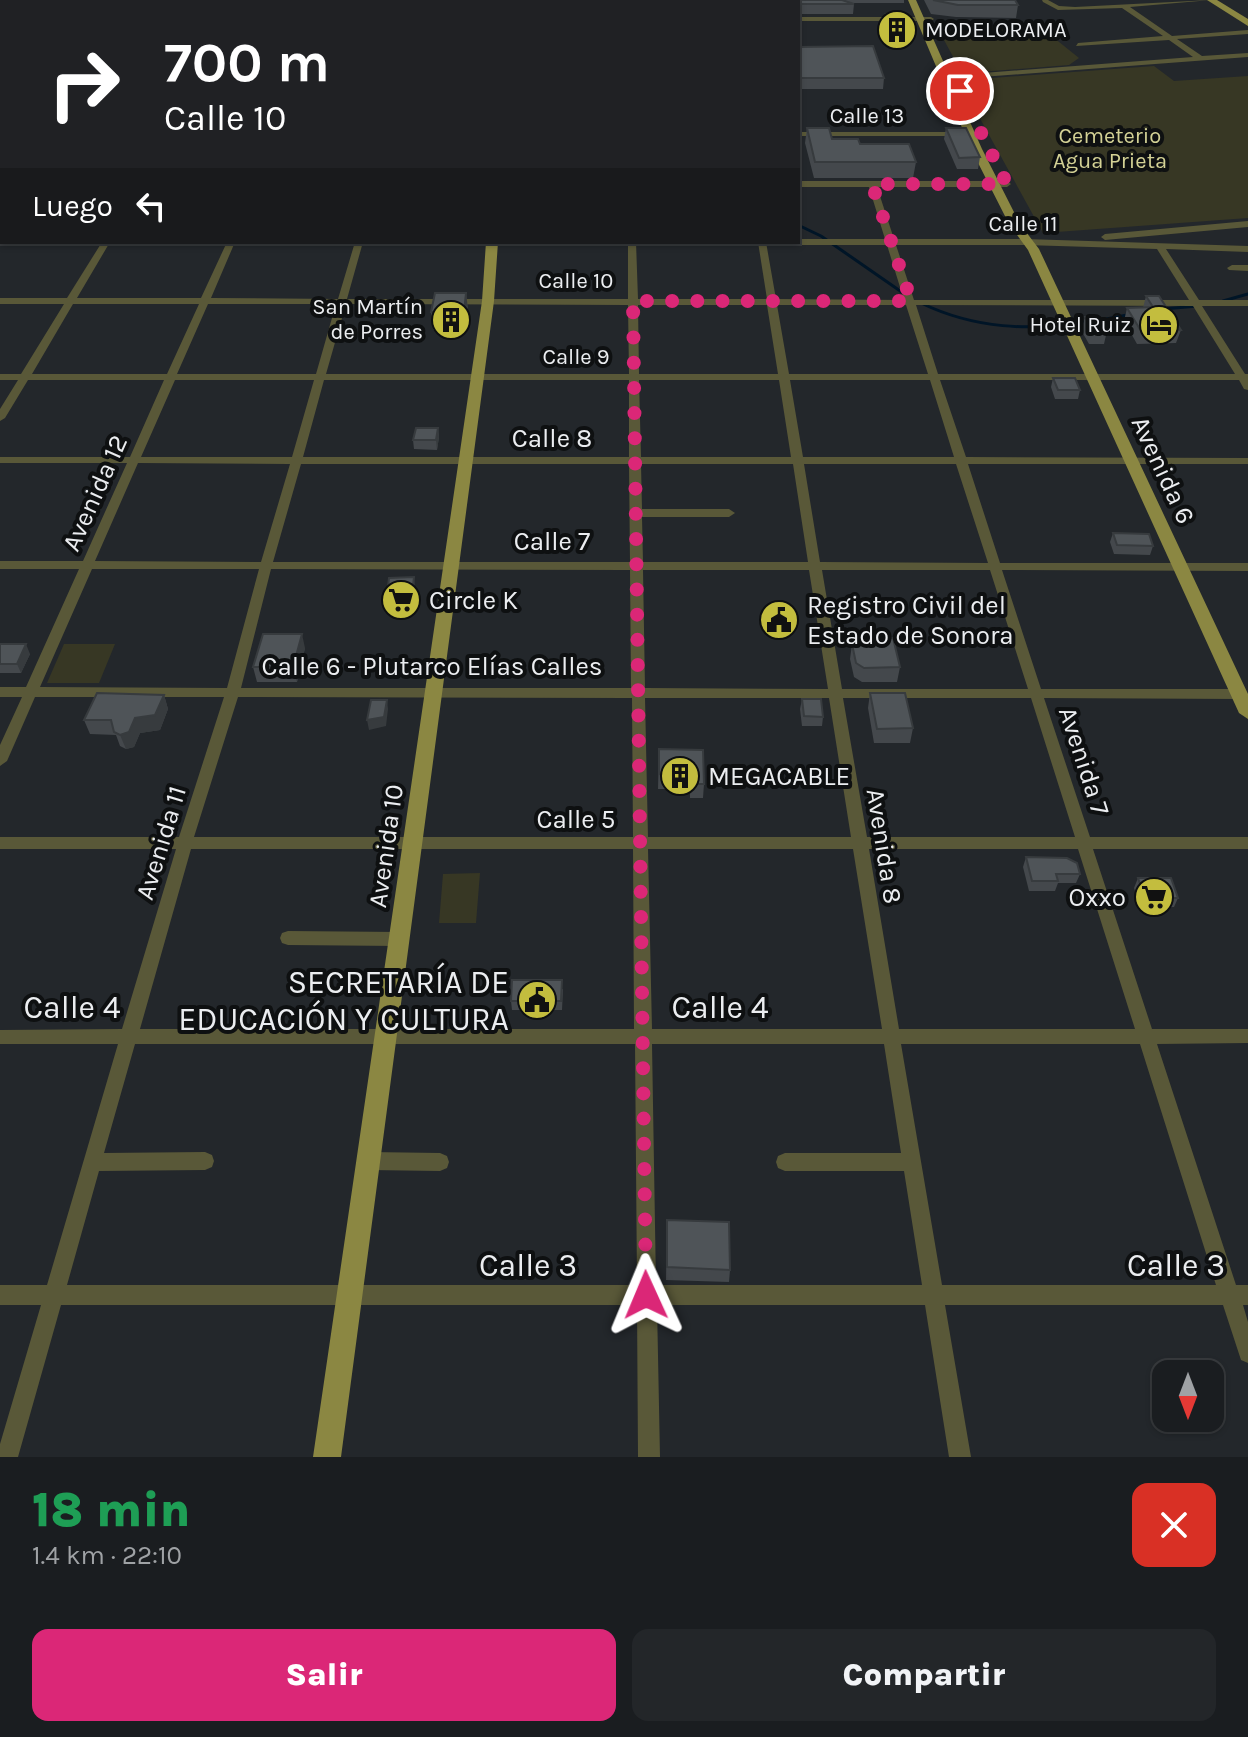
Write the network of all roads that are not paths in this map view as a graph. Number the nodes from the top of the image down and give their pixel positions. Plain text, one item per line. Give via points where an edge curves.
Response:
1 (912, 0) edge
2 (922, 0) edge
3 (1114, 0) edge
4 (1210, 0) edge
5 (1045, 1) edge
6 (1122, 6) junction
7 (800, 19) edge
8 (925, 19) junction
9 (1248, 23) edge
10 (1248, 32) edge
11 (1170, 38) junction
12 (1087, 52) dead end
13 (1248, 55) edge
14 (1201, 59) junction
15 (1096, 60) dead end
16 (1105, 67) junction
17 (948, 78) junction
18 (800, 134) edge
19 (970, 134) junction
20 (983, 134) junction
21 (800, 184) edge
22 (872, 184) junction
23 (1007, 184) junction
24 (994, 185) junction
25 (1248, 224) edge
26 (800, 242) edge
27 (891, 242) junction
28 (1089, 243) junction
29 (105, 244) edge
30 (230, 244) edge
31 (358, 244) edge
32 (492, 244) edge
33 (632, 244) edge
34 (762, 244) edge
35 (1031, 244) junction
36 (1160, 246) junction
37 (1248, 249) edge
38 (1232, 268) dead end
39 (1248, 268) edge
40 (0, 301) edge
41 (70, 301) junction
42 (204, 301) junction
43 (342, 301) junction
44 (488, 301) junction
45 (633, 301) junction
46 (771, 301) junction
47 (911, 301) junction
48 (1194, 301) junction
49 (1056, 302) junction
50 (1248, 303) edge
51 (0, 377) edge
52 (25, 377) junction
53 (171, 377) junction
54 (320, 377) junction
55 (477, 377) junction
56 (634, 377) junction
57 (783, 377) junction
58 (936, 377) junction
59 (1090, 377) junction
60 (1246, 381) edge
61 (0, 418) edge
62 (0, 460) edge
63 (134, 460) junction
64 (296, 460) junction
65 (466, 460) junction
66 (635, 460) junction
67 (797, 460) junction
68 (963, 461) junction
69 (1129, 461) junction
70 (1248, 461) edge
71 (635, 513) junction
72 (729, 513) dead end
73 (0, 565) edge
74 (87, 565) junction
75 (266, 565) junction
76 (451, 565) junction
77 (636, 565) junction
78 (814, 565) junction
79 (996, 566) junction
80 (1179, 567) junction
81 (1248, 567) edge
82 (233, 691) junction
83 (435, 691) junction
84 (0, 692) edge
85 (31, 692) junction
86 (638, 692) junction
87 (835, 693) junction
88 (1037, 693) junction
89 (1244, 694) edge
90 (1248, 713) edge
91 (0, 761) edge
92 (0, 843) edge
93 (185, 843) junction
94 (413, 843) junction
95 (640, 843) junction
96 (860, 843) junction
97 (1085, 843) junction
98 (1248, 843) edge
99 (288, 938) dead end
100 (399, 939) junction
101 (891, 1036) junction
102 (1147, 1036) junction
103 (1248, 1036) edge
104 (0, 1037) edge
105 (128, 1037) junction
106 (386, 1037) junction
107 (643, 1037) junction
108 (205, 1161) dead end
109 (369, 1161) junction
110 (93, 1162) junction
111 (440, 1162) dead end
112 (785, 1162) dead end
113 (912, 1162) junction
114 (0, 1295) edge
115 (54, 1295) junction
116 (350, 1295) junction
117 (646, 1295) junction
118 (934, 1295) junction
119 (1239, 1295) edge
120 (1248, 1353) edge
121 (7, 1457) edge
122 (327, 1457) edge
123 (649, 1457) edge
124 (960, 1457) edge

1 - 8 main road, Avenida 6
2 - 8 main road, Avenida 6
3 - 6 street
4 - 6 street
4 - 9 main road
5 - 6 street via 1058,8
6 - 11 street
7 - 8 street
8 - 17 main road, Avenida 6
10 - 11 street
11 - 12 street via 1078,45
11 - 14 street
13 - 14 street
14 - 16 street
15 - 16 street
16 - 17 street
17 - 19 main road, Avenida 6
17 - 20 main road, Avenida 6
18 - 19 street, Calle 13
19 - 20 street, Calle 13
19 - 24 main road, Avenida 6
20 - 23 main road, Avenida 6
21 - 22 street
22 - 24 street
22 - 27 street, Avenida 7
23 - 24 street
23 - 35 main road, Avenida 6
24 - 35 main road, Avenida 6
25 - 28 street via 1127,234
26 - 27 street, Calle 11
27 - 35 street, Calle 11
27 - 47 street, Avenida 7
28 - 35 street, Calle 11
28 - 36 street, Calle 11
29 - 41 street
30 - 42 street, Avenida 12
31 - 43 street, Avenida 11
32 - 44 main road, Avenida 10
33 - 45 street
34 - 46 street, Avenida 8
35 - 49 main road, Avenida 6
36 - 37 street, Calle 11
36 - 48 street
38 - 39 street
40 - 41 street, Calle 10
41 - 42 street, Calle 10
41 - 52 street
42 - 43 street, Calle 10
42 - 53 street, Avenida 12
43 - 44 street, Calle 10
43 - 54 street, Avenida 11
44 - 45 street, Calle 10
44 - 55 main road, Avenida 10
45 - 46 street, Calle 10
45 - 56 street
46 - 47 street, Calle 10
46 - 57 street, Avenida 8
47 - 49 street, Calle 10
47 - 58 street, Avenida 7
48 - 49 street, Calle 10
48 - 50 street, Calle 10
48 - 60 street
49 - 59 main road, Avenida 6
51 - 52 street, Calle 9
52 - 53 street, Calle 9
52 - 61 street
53 - 54 street, Calle 9
53 - 63 street, Avenida 12
54 - 55 street, Calle 9
54 - 64 street, Avenida 11
55 - 56 street, Calle 9
55 - 65 main road, Avenida 10
56 - 57 street, Calle 9
56 - 66 street
57 - 58 street, Calle 9
57 - 67 street, Avenida 8
58 - 59 street, Calle 9
58 - 68 street, Avenida 7
59 - 60 street, Calle 9
59 - 69 main road, Avenida 6
62 - 63 street, Calle 8
63 - 64 street, Calle 8
63 - 74 street, Avenida 12
64 - 65 street, Calle 8
64 - 75 street, Avenida 11
65 - 66 street, Calle 8
65 - 76 main road, Avenida 10
66 - 67 street, Calle 8
66 - 71 street
67 - 68 street, Calle 8
67 - 78 street, Avenida 8
68 - 69 street, Calle 8
68 - 79 street, Avenida 7
69 - 70 street, Calle 8
69 - 80 main road, Avenida 6
71 - 72 street
71 - 77 street
73 - 74 street, Calle 7
74 - 75 street, Calle 7
74 - 85 street, Avenida 12
75 - 76 street, Calle 7
75 - 82 street, Avenida 11
76 - 77 street, Calle 7
76 - 83 main road, Avenida 10
77 - 78 street, Calle 7
77 - 86 street
78 - 79 street, Calle 7
78 - 87 street, Avenida 8
79 - 80 street, Calle 7
79 - 88 street, Avenida 7
80 - 81 street, Calle 7
80 - 89 main road, Avenida 6
82 - 83 street, Calle 6 - Plutarco Elías Calles
82 - 85 street, Calle 6 - Plutarco Elías Calles
82 - 93 street, Avenida 11
83 - 86 street, Calle 6 - Plutarco Elías Calles
83 - 94 main road, Avenida 10
84 - 85 street, Calle 6 - Plutarco Elías Calles
85 - 91 street, Avenida 12
86 - 87 street, Calle 6 - Plutarco Elías Calles
86 - 95 street
87 - 88 street, Calle 6 - Plutarco Elías Calles
87 - 96 street, Avenida 8
88 - 89 street, Calle 6 - Plutarco Elías Calles
88 - 97 street, Avenida 7
89 - 90 main road, Avenida 6
92 - 93 street, Calle 5
93 - 94 street, Calle 5
93 - 105 street, Avenida 11
94 - 95 street, Calle 5
94 - 100 main road, Avenida 10
95 - 96 street, Calle 5
95 - 107 street
96 - 97 street, Calle 5
96 - 101 street, Avenida 8
97 - 98 street, Calle 5
97 - 102 street, Avenida 7
99 - 100 street
100 - 106 main road, Avenida 10
101 - 102 street, Calle 4
101 - 107 street, Calle 4
101 - 113 street, Avenida 8
102 - 103 street, Calle 4
102 - 119 street, Avenida 7
104 - 105 street, Calle 4
105 - 106 street, Calle 4
105 - 110 street, Avenida 11
106 - 107 street, Calle 4
106 - 109 main road, Avenida 10
107 - 117 street
108 - 110 street
109 - 111 street
109 - 116 main road, Avenida 10
110 - 115 street, Avenida 11
112 - 113 street
113 - 118 street, Avenida 8
114 - 115 street, Calle 3
115 - 116 street, Calle 3
115 - 121 street, Avenida 11
116 - 117 street, Calle 3
116 - 122 main road, Avenida 10
117 - 118 street, Calle 3
117 - 123 street
118 - 119 street, Calle 3
118 - 124 street, Avenida 8
119 - 120 street, Avenida 7

